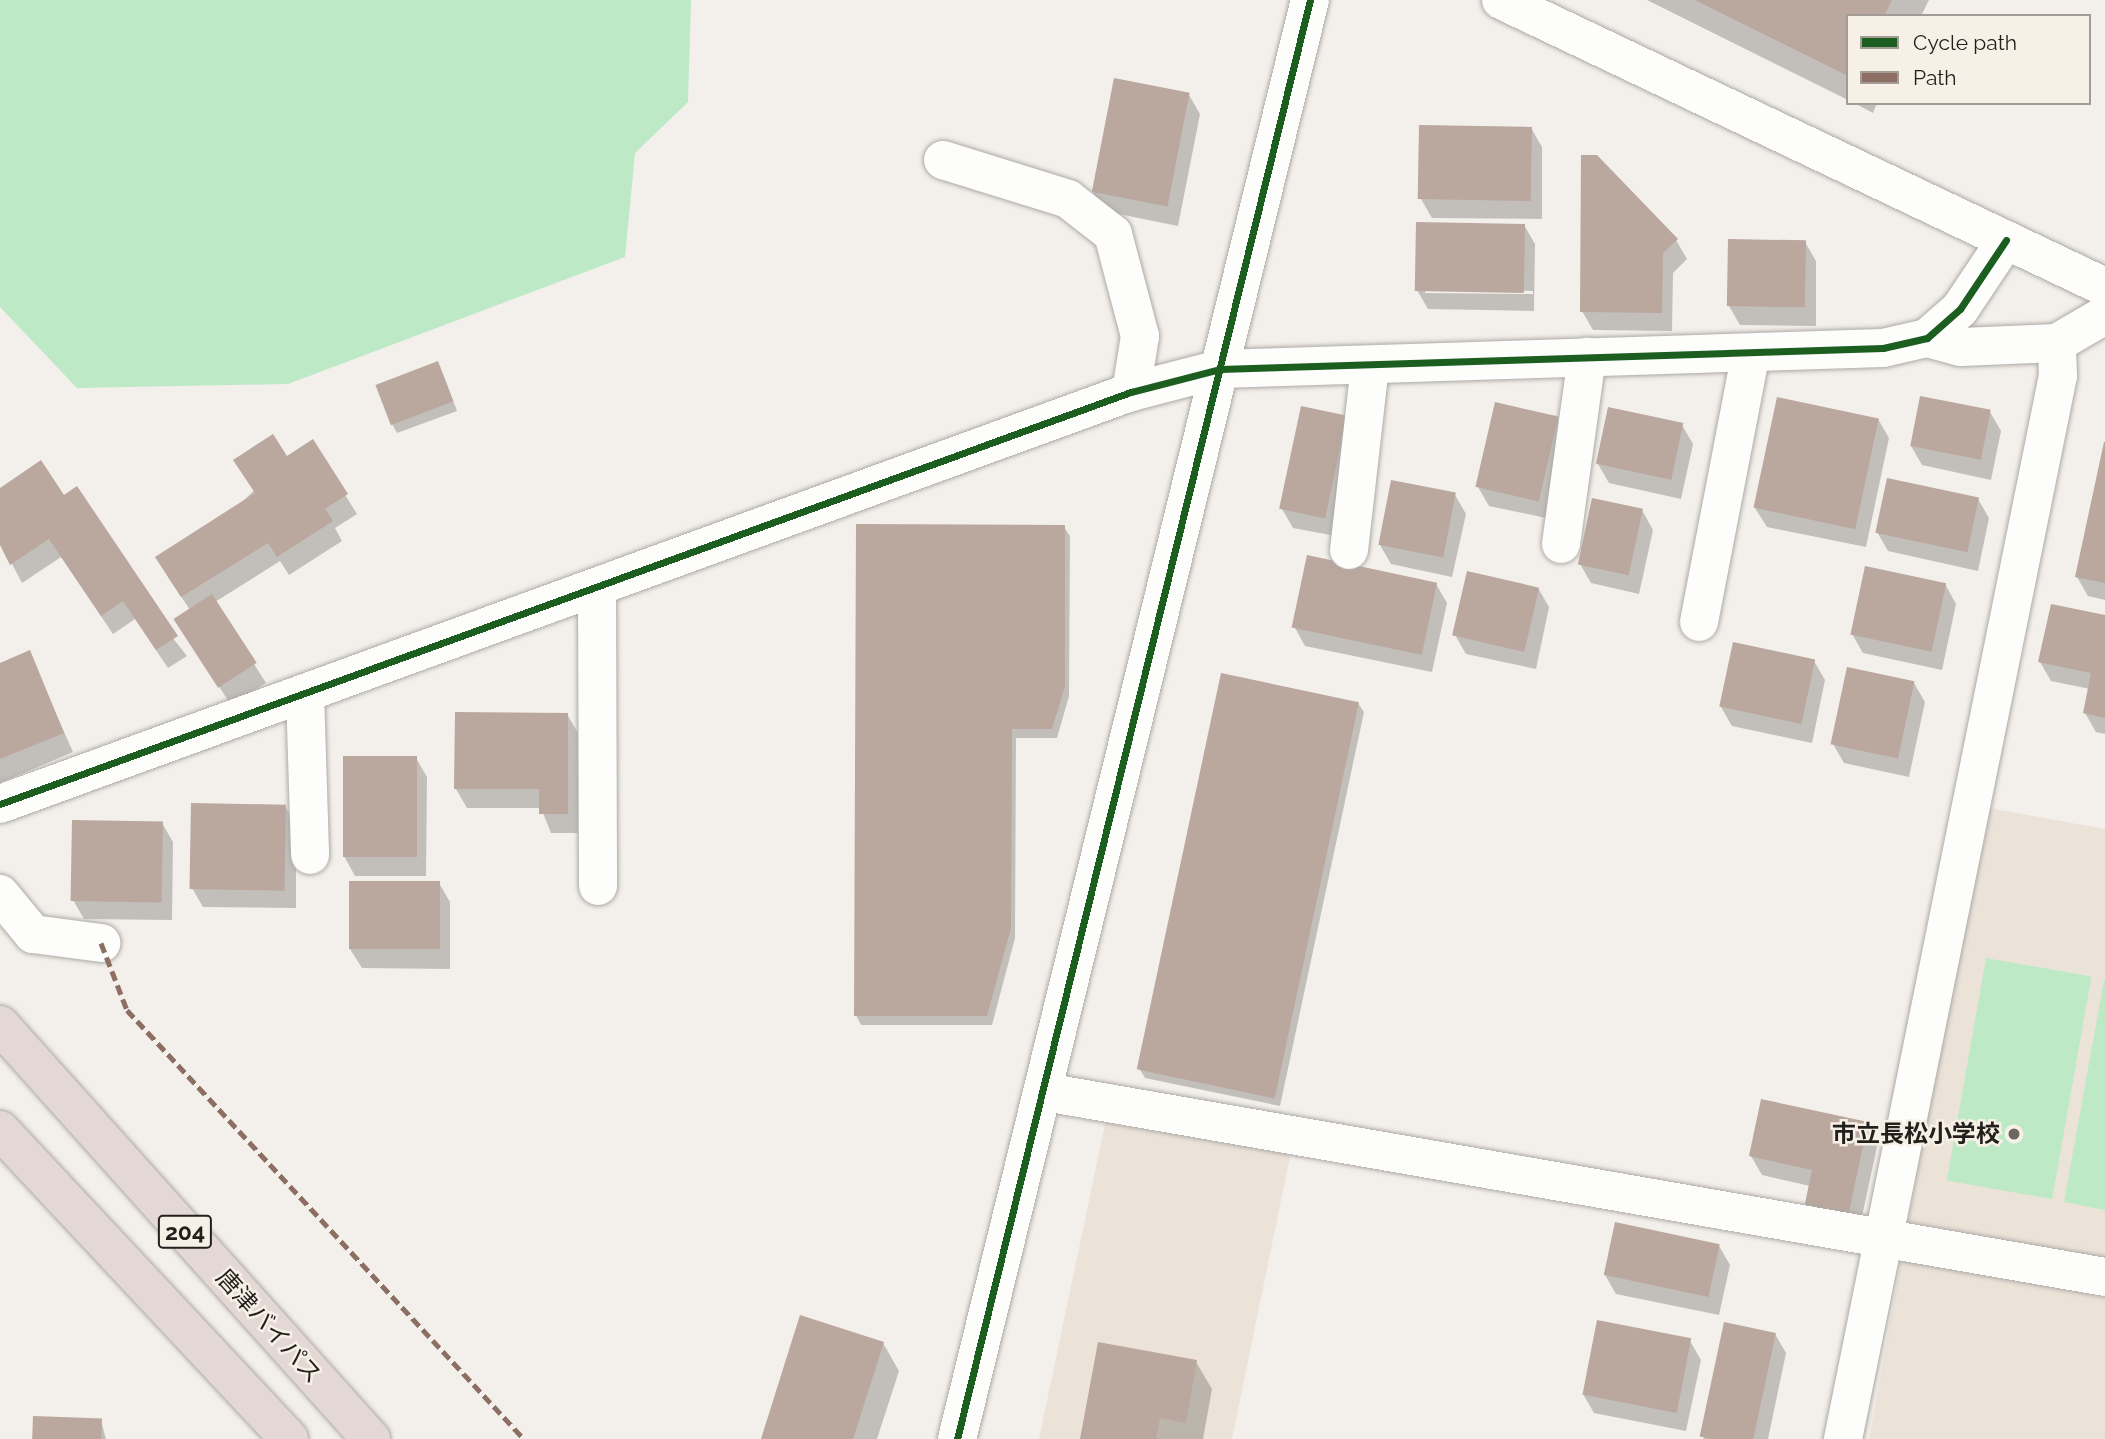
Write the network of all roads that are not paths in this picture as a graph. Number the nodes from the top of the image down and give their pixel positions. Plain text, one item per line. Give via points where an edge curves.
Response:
1 (1310, 0) edge
2 (1502, 0) edge
3 (943, 160) dead end
4 (2006, 240) junction
5 (2105, 287) edge
6 (2105, 315) edge
7 (1927, 338) junction
8 (2057, 343) junction
9 (1751, 353) junction
10 (1587, 357) junction
11 (1370, 365) junction
12 (1220, 369) junction
13 (1131, 392) junction
14 (1561, 544) dead end
15 (1349, 550) dead end
16 (597, 586) junction
17 (1699, 622) dead end
18 (305, 693) junction
19 (0, 804) edge
20 (310, 855) dead end
21 (598, 886) dead end
22 (0, 894) edge
23 (101, 943) dead end
24 (0, 1025) edge
25 (1045, 1093) junction
26 (0, 1130) edge
27 (1881, 1240) junction
28 (2105, 1277) edge
29 (289, 1439) edge
30 (370, 1439) edge
31 (957, 1439) edge
32 (1843, 1439) edge

1 - 12 street
2 - 4 street
3 - 13 street via 1068,199 1113,234 1140,336
4 - 5 street
4 - 7 street via 1960,309
6 - 8 street
7 - 8 street via 1961,347
7 - 9 street via 1883,348
8 - 27 street via 2058,376
9 - 10 street
9 - 17 street
10 - 11 street
10 - 14 street
11 - 12 street
11 - 15 street
12 - 13 street
12 - 25 street
13 - 16 street
16 - 18 street
16 - 21 street
18 - 19 street
18 - 20 street
22 - 23 street via 33,934
24 - 30 highway, 唐津バイパス / 204
25 - 27 street
25 - 31 street
26 - 29 highway, 204
27 - 28 street
27 - 32 street

